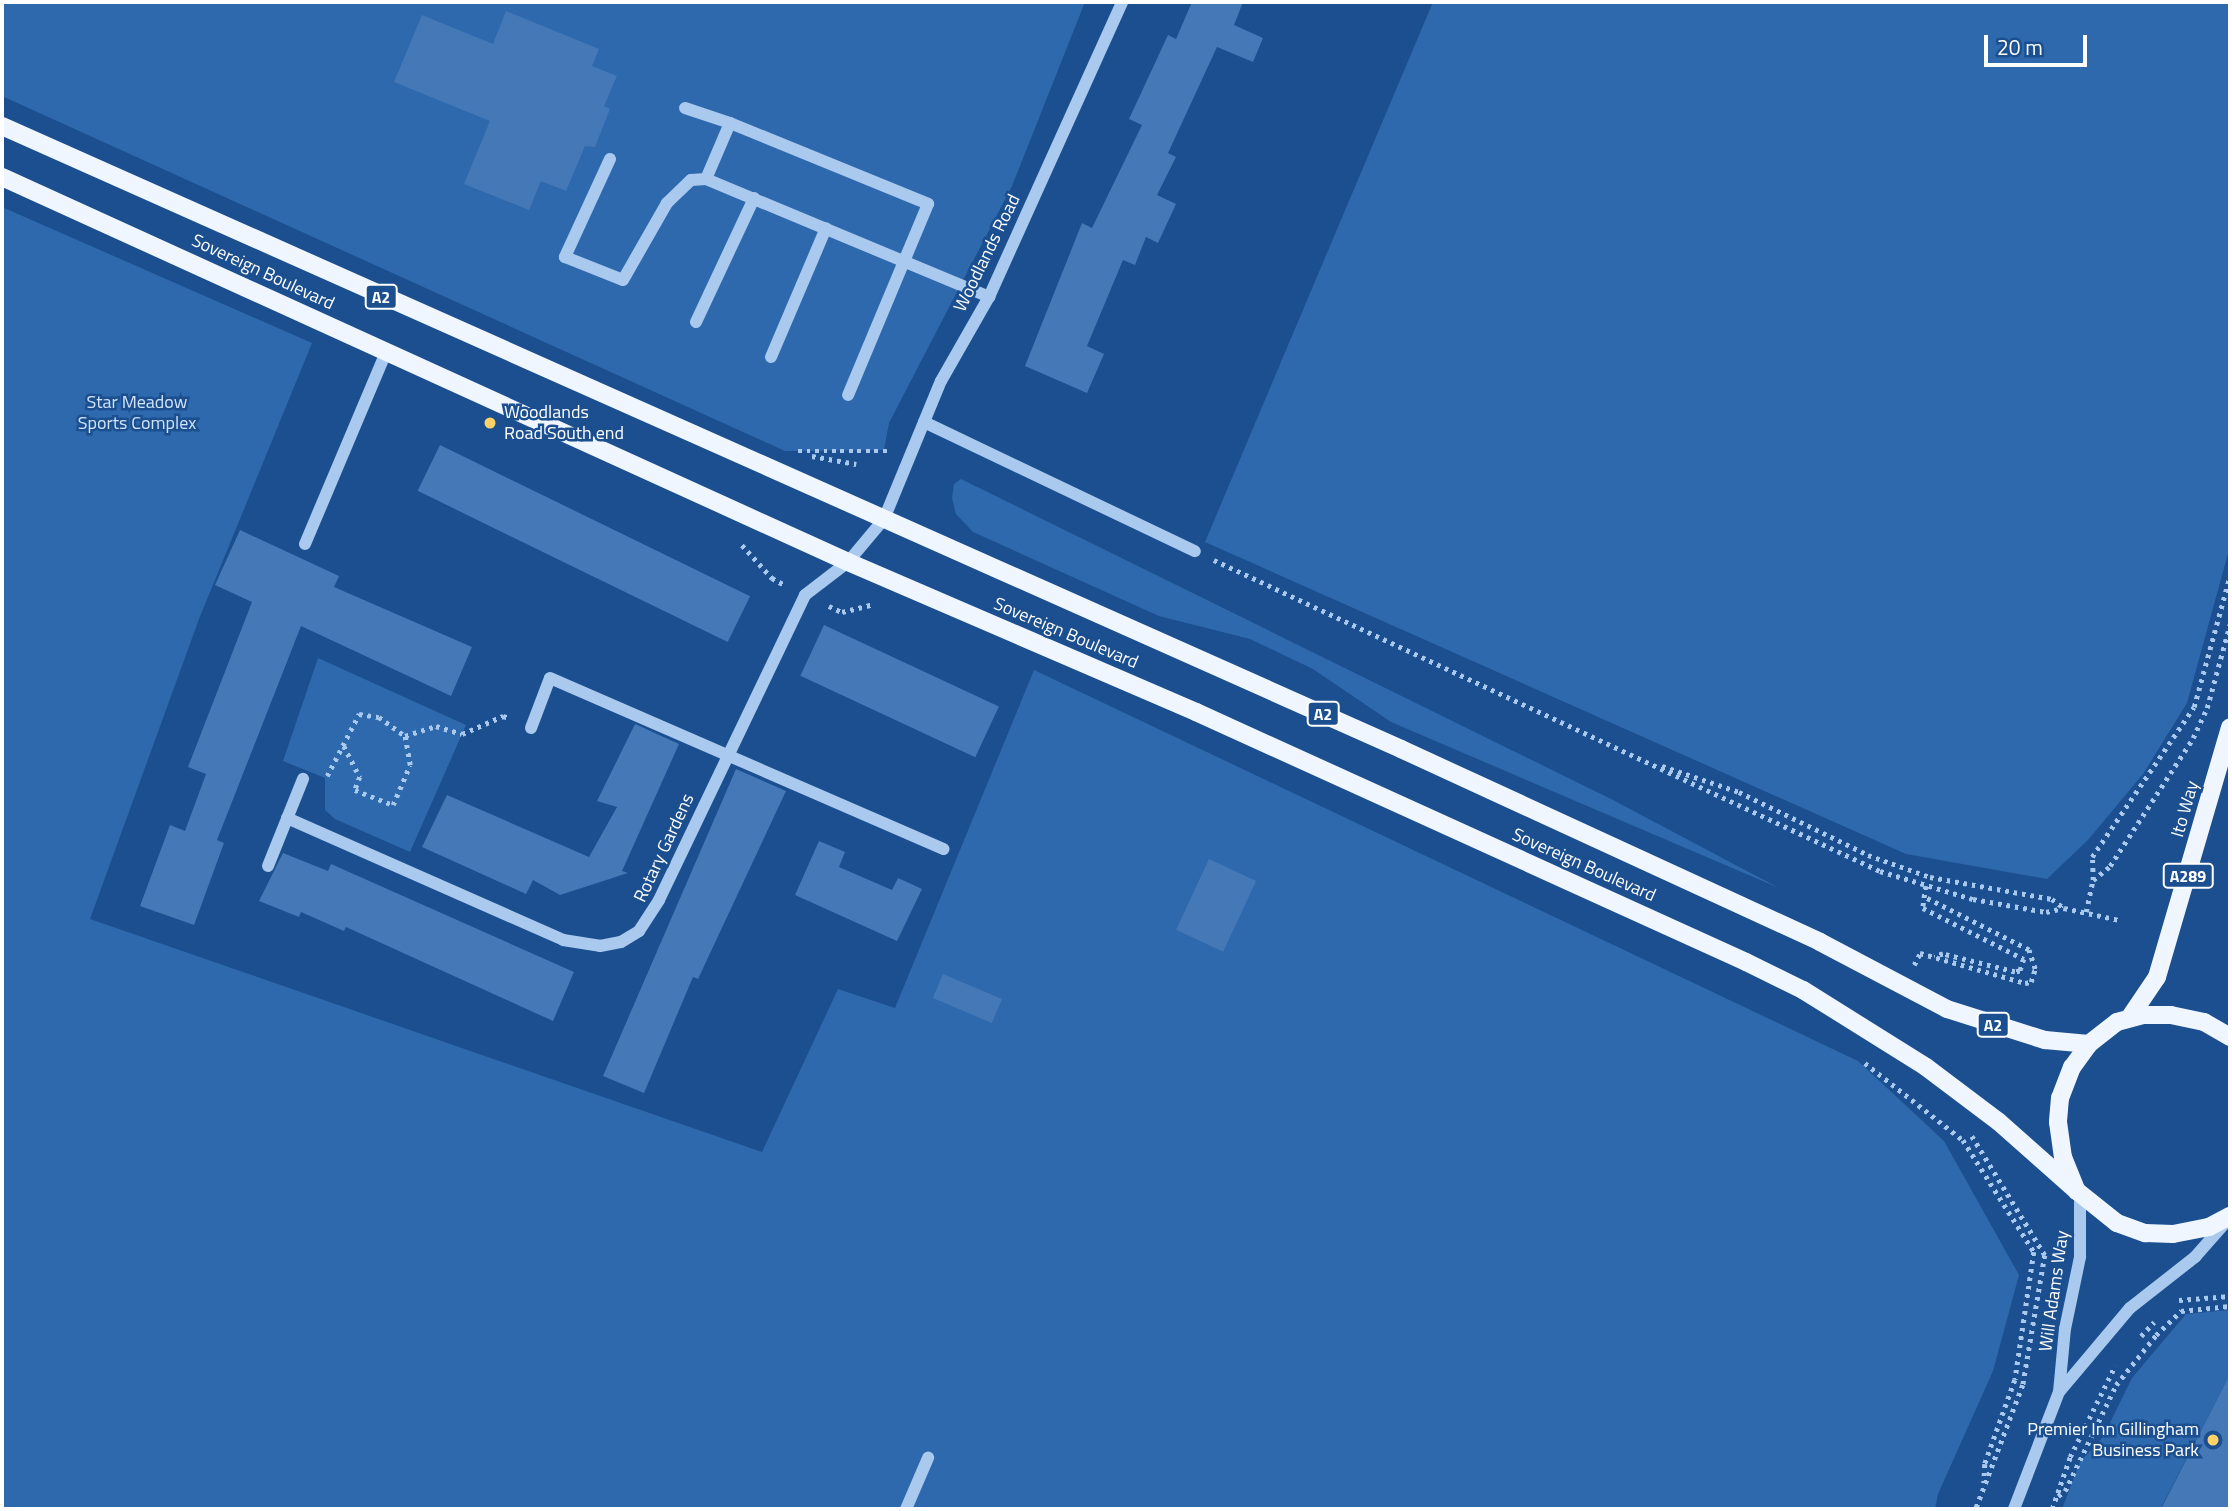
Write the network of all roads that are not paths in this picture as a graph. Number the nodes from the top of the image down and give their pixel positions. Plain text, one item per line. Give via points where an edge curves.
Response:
1 (1122, 2) edge
2 (685, 108) dead end
3 (730, 123) junction
4 (2, 125) edge
5 (610, 159) dead end
6 (2, 177) edge
7 (706, 179) junction
8 (754, 198) junction
9 (825, 228) junction
10 (904, 261) junction
11 (989, 297) junction
12 (696, 322) dead end
13 (386, 352) junction
14 (771, 357) dead end
15 (848, 395) dead end
16 (924, 422) junction
17 (884, 519) junction
18 (305, 544) dead end
19 (1195, 551) road end
20 (848, 562) junction
21 (531, 727) road end
22 (2230, 727) edge
23 (727, 754) junction
24 (303, 779) road end
25 (287, 818) junction
26 (943, 849) dead end
27 (268, 866) dead end
28 (2130, 1017) junction
29 (2230, 1037) edge
30 (2089, 1044) junction
31 (2079, 1193) junction
32 (2230, 1216) edge
33 (2059, 1392) junction
34 (928, 1458) dead end
35 (906, 1509) edge
36 (2014, 1509) edge

1 - 11 street, Woodlands Road
2 - 3 street
3 - 7 street
3 - 10 street via 928,204
4 - 17 main road, Sovereign Boulevard / A2
5 - 7 street via 565,257 624,280 667,203 691,180
6 - 13 main road, Sovereign Boulevard
7 - 8 street
8 - 9 street
8 - 12 street
9 - 10 street
9 - 14 street
10 - 11 street
10 - 15 street
11 - 16 street, Woodlands Road via 941,381
13 - 18 street
13 - 20 main road, Sovereign Boulevard
16 - 17 street, Woodlands Road
16 - 19 street
17 - 20 street, Woodlands Road
17 - 30 main road, Sovereign Boulevard / A2 via 1139,630 1759,914 1947,1009 2045,1040
20 - 23 street, Rotary Gardens via 805,595
20 - 31 main road, Sovereign Boulevard via 1196,712 1803,990 1955,1087
21 - 23 street via 550,678
22 - 28 main road, Ito Way / A289 via 2157,977
23 - 25 street, Rotary Gardens via 649,918 633,936 611,945 563,940
23 - 26 street
24 - 25 street
25 - 27 street
28 - 29 main road via 2189,1017
28 - 30 main road
30 - 31 main road via 2067,1076 2059,1114 2063,1157
31 - 32 main road, Sovereign Boulevard via 2117,1223 2145,1233 2186,1233
31 - 33 street, Will Adams Way via 2080,1258 2065,1329
32 - 33 street, Will Adams Way via 2195,1257 2130,1308
33 - 36 street, Will Adams Way
34 - 35 street

